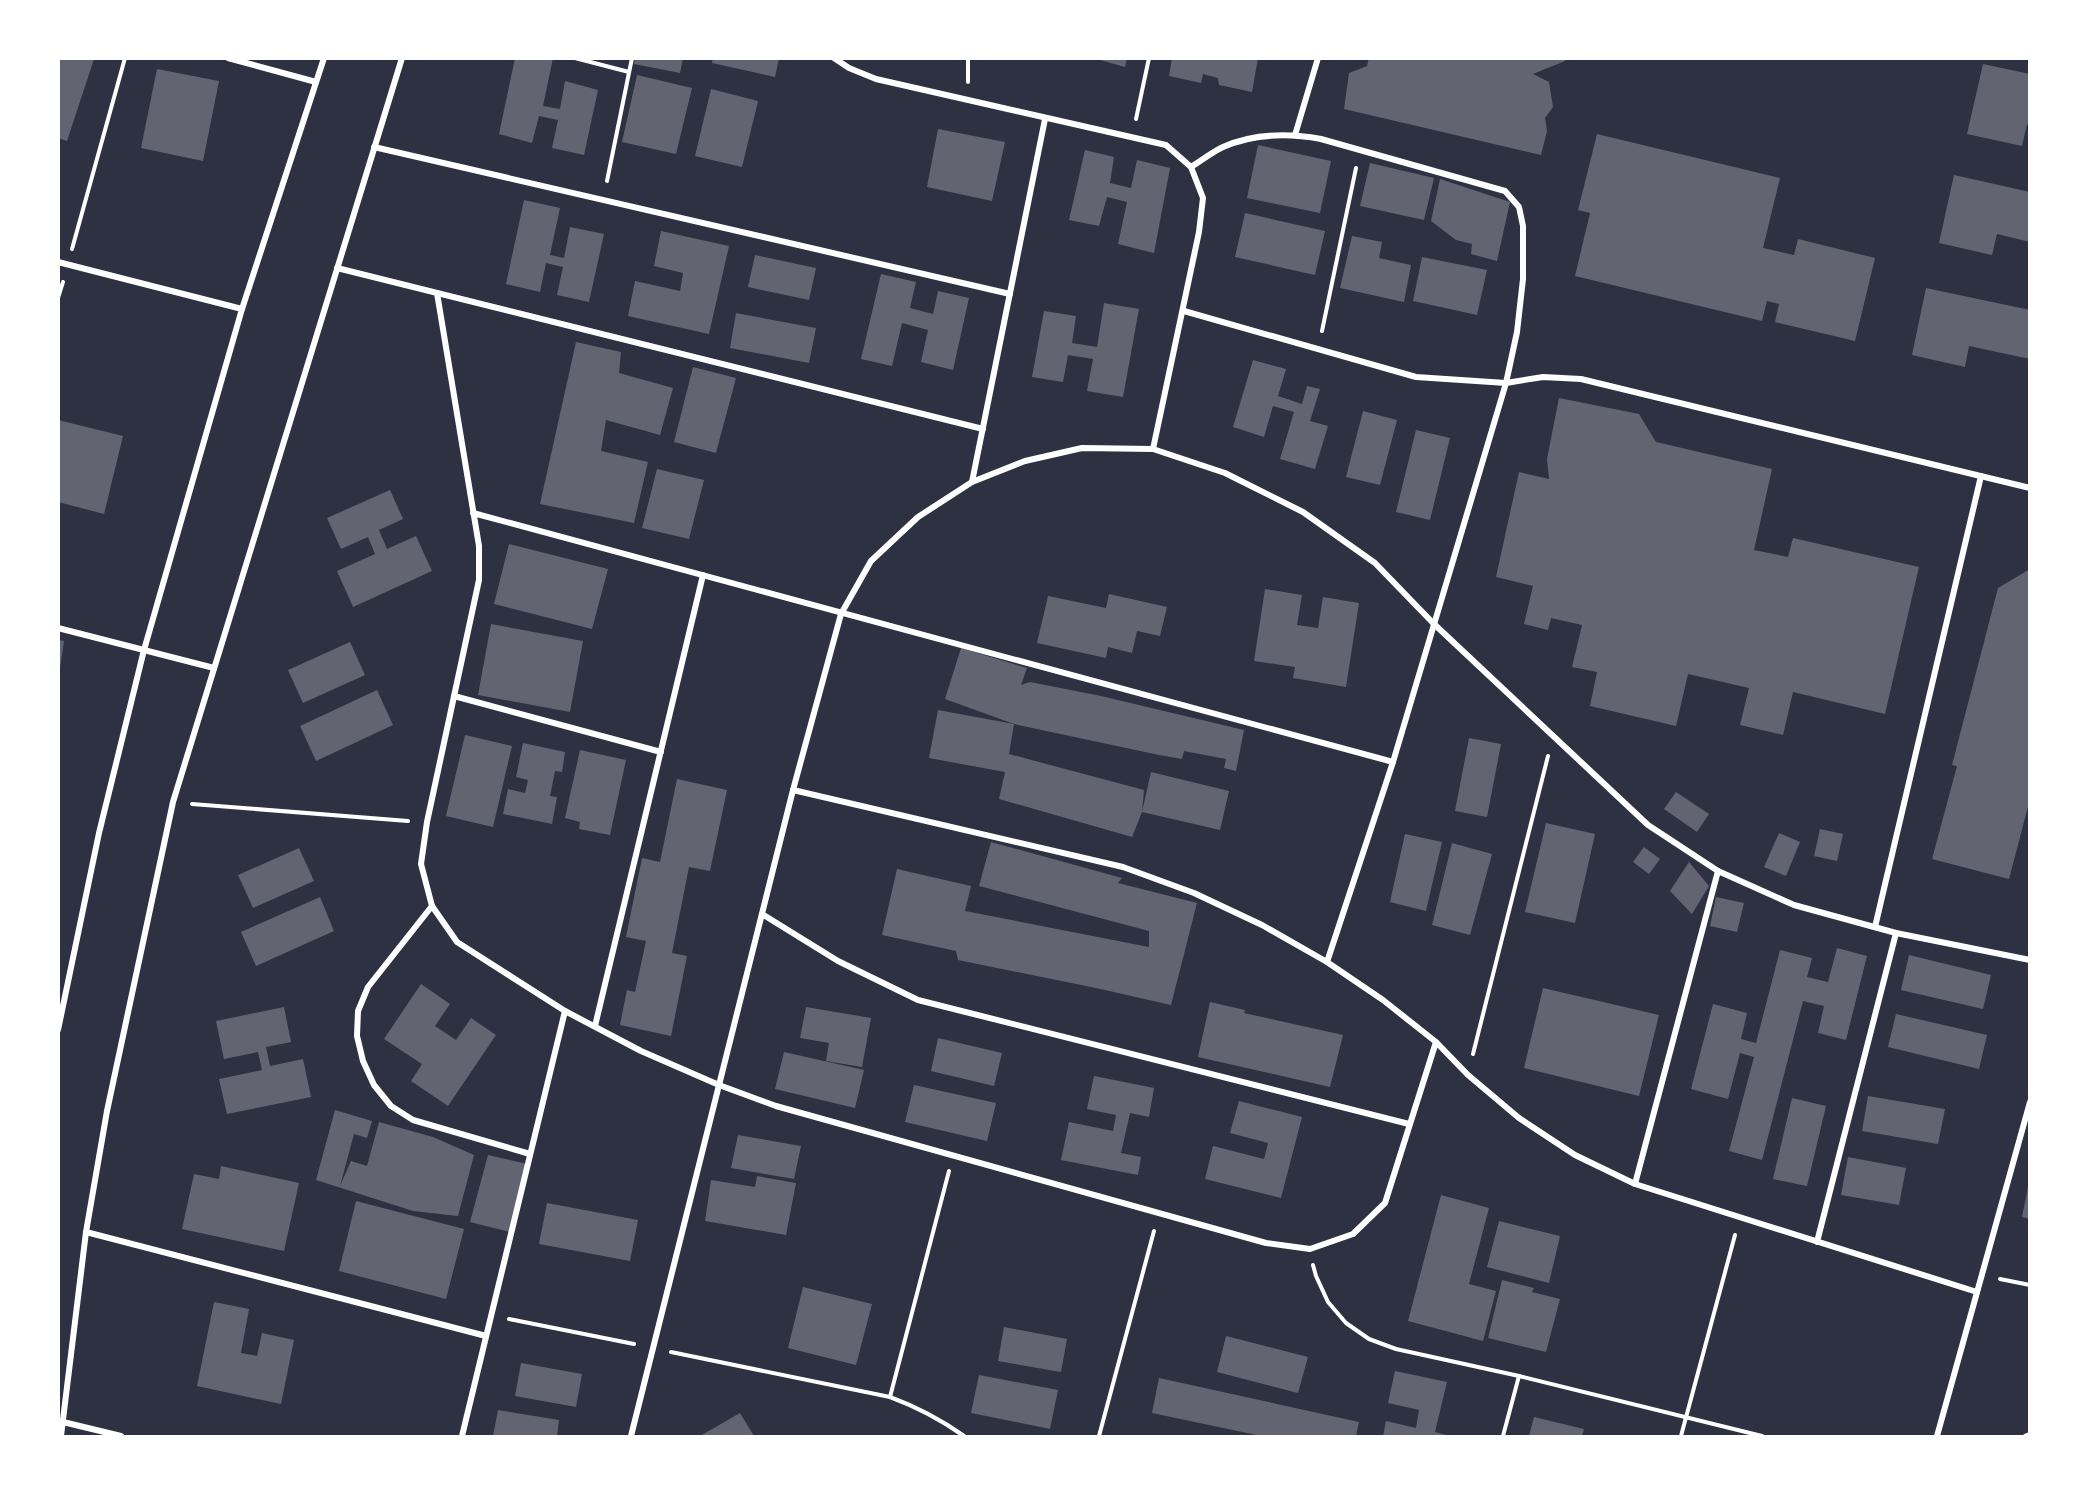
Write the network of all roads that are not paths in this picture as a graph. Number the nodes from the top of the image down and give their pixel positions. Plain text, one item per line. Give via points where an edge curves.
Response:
1 (228, 58) edge
2 (324, 58) edge
3 (402, 58) edge
4 (834, 58) edge
5 (1318, 58) edge
6 (316, 82) junction
7 (1045, 119) junction
8 (1295, 135) junction
9 (374, 147) junction
10 (1191, 167) junction
11 (58, 262) edge
12 (337, 268) junction
13 (437, 293) junction
14 (1010, 294) junction
15 (242, 309) junction
16 (1184, 310) junction
17 (1506, 383) junction
18 (983, 429) junction
19 (1153, 449) junction
20 (1981, 476) junction
21 (972, 482) junction
22 (2030, 488) edge
23 (473, 513) junction
24 (704, 575) junction
25 (841, 614) junction
26 (1434, 624) junction
27 (58, 628) edge
28 (144, 650) junction
29 (214, 668) junction
30 (454, 696) junction
31 (661, 752) junction
32 (1393, 762) junction
33 (793, 790) junction
34 (1718, 871) junction
35 (432, 906) junction
36 (762, 914) junction
37 (1875, 927) junction
38 (1896, 933) junction
39 (2030, 960) edge
40 (1328, 962) junction
41 (565, 1011) junction
42 (59, 1019) edge
43 (595, 1026) junction
44 (58, 1030) edge
45 (1436, 1042) junction
46 (719, 1085) junction
47 (2030, 1102) edge
48 (1409, 1124) junction
49 (530, 1154) junction
50 (1635, 1184) junction
51 (86, 1232) junction
52 (1817, 1242) junction
53 (1977, 1292) junction
54 (486, 1336) junction
55 (63, 1422) junction
56 (2030, 1434) edge
57 (61, 1437) edge
58 (121, 1437) edge
59 (462, 1437) edge
60 (631, 1437) edge
61 (1937, 1437) edge
62 (2025, 1437) edge

1 - 6 street
2 - 6 street
3 - 9 street
4 - 7 street via 876,79
5 - 8 street
6 - 15 street
7 - 10 street via 1166,146
7 - 14 street
8 - 10 street via 1258,136 1222,147
8 - 17 street via 1486,185 1505,192 1519,207 1523,279
9 - 12 street
9 - 14 street
10 - 16 street via 1203,198
11 - 15 street
12 - 13 street
12 - 29 street
13 - 18 street
13 - 23 street
14 - 18 street
15 - 28 street
16 - 17 street via 1416,377
16 - 19 street
17 - 20 street via 1581,379
17 - 26 street
18 - 21 street
19 - 21 street via 1082,448 1025,461
19 - 26 street via 1225,473 1304,512 1375,563
20 - 22 street
20 - 37 street
21 - 25 street via 918,517 871,561
23 - 24 street
23 - 30 street via 479,546 479,580
24 - 25 street
24 - 31 street
25 - 32 street
25 - 33 street
26 - 32 street
26 - 34 street via 1648,825
27 - 28 street
28 - 29 street
28 - 42 street
29 - 51 street via 173,802 107,1111
30 - 31 street
30 - 35 street via 421,864
31 - 43 street
32 - 40 street
33 - 36 street
33 - 40 street via 1123,867 1204,898
34 - 37 street via 1794,905
34 - 50 street
35 - 41 street via 458,942
35 - 49 street via 368,987 358,1011 357,1036 363,1061 374,1085 391,1106 412,1120
36 - 46 street
36 - 48 street via 837,961 918,1000
37 - 38 street
38 - 39 street
38 - 52 street
40 - 45 street
41 - 43 street
41 - 49 street
42 - 44 street
43 - 46 street
45 - 48 street
45 - 50 street via 1519,1118 1566,1149
46 - 48 street via 824,1120 1158,1214 1266,1243 1310,1249 1353,1234 1385,1203
46 - 60 street
47 - 53 street
49 - 54 street
50 - 52 street
51 - 54 street
51 - 55 street
52 - 53 street
53 - 61 street
54 - 59 street
55 - 57 street
55 - 58 street
56 - 62 lane

